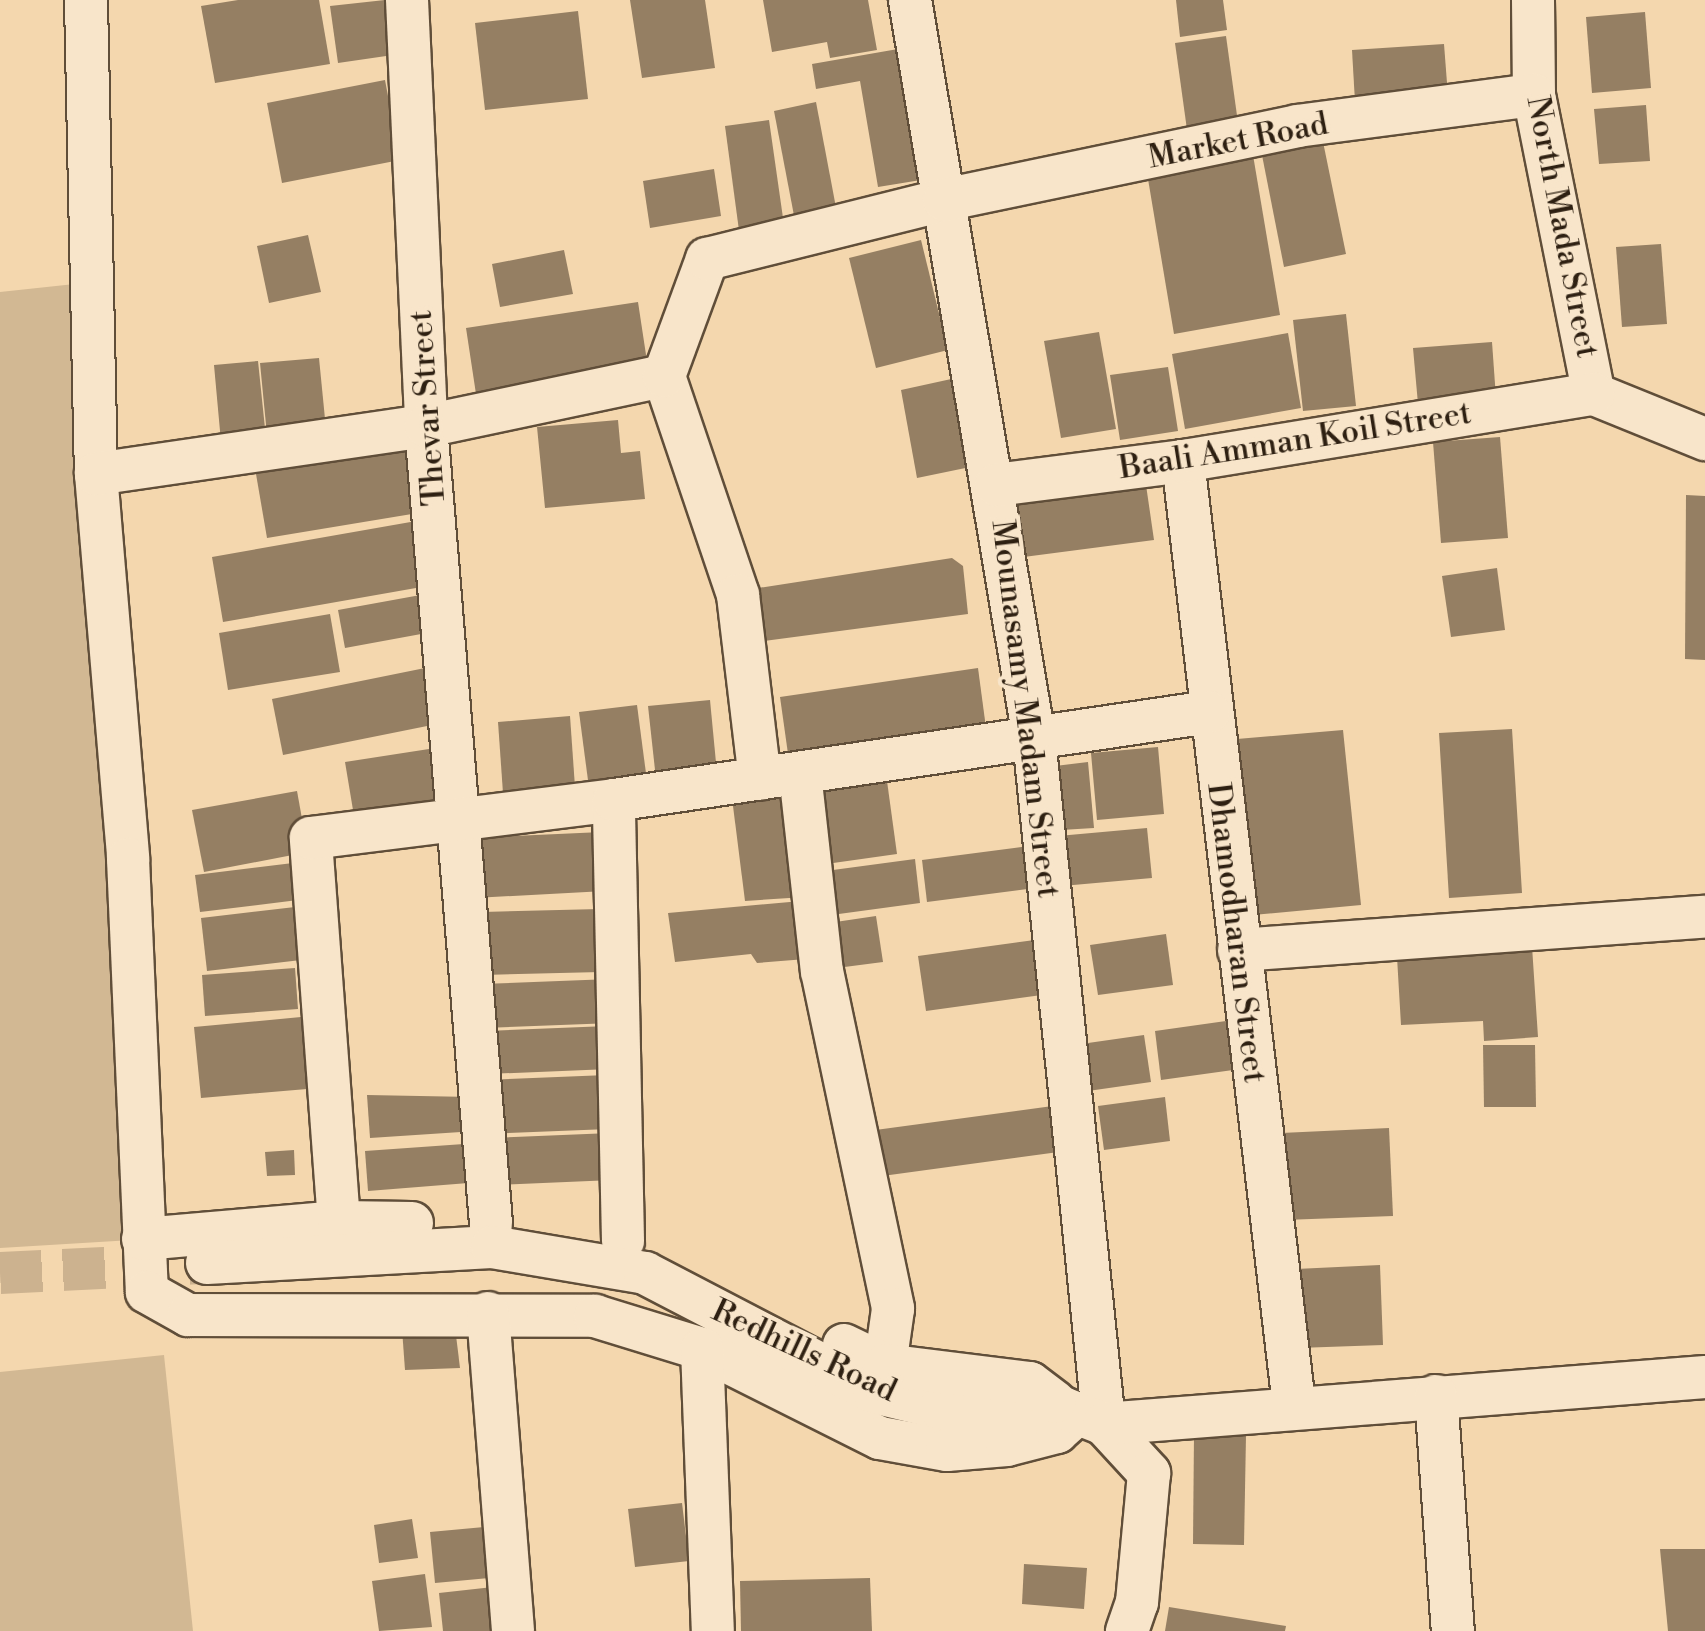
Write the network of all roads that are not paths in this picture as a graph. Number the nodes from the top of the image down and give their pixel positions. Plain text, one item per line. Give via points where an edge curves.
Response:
1 (86, 0) edge
2 (407, 0) edge
3 (910, 0) edge
4 (1533, 0) edge
5 (1534, 95) junction
6 (944, 200) junction
7 (664, 376) junction
8 (1594, 394) junction
9 (426, 426) junction
10 (1705, 438) edge
11 (1184, 461) junction
12 (96, 474) junction
13 (996, 484) junction
14 (1209, 712) junction
15 (1034, 738) junction
16 (780, 776) junction
17 (614, 800) junction
18 (460, 816) junction
19 (1705, 916) edge
20 (1239, 950) junction
21 (339, 1222) junction
22 (491, 1224) junction
23 (144, 1239) junction
24 (623, 1242) junction
25 (207, 1263) tunnel mouth
26 (488, 1313) junction
27 (702, 1349) junction
28 (885, 1365) junction
29 (1705, 1376) edge
30 (1436, 1396) junction
31 (1294, 1404) junction
32 (1081, 1415) junction
33 (514, 1631) edge
34 (713, 1631) edge
35 (1128, 1631) edge
36 (1452, 1631) edge

1 - 12 street
2 - 9 street, Thevar Street
3 - 6 street, Mounasamy Madam Street
4 - 5 street, North Mada Street
5 - 6 street, Market Road via 1297,126
5 - 8 street, North Mada Street
6 - 7 street, Market Road via 707,259
6 - 13 street, Mounasamy Madam Street
7 - 9 street
7 - 16 street via 738,595
8 - 10 street
8 - 11 street, Baali Amman Koil Street
9 - 12 street
9 - 18 street, Thevar Street
11 - 13 street, Baali Amman Koil Street
11 - 14 street, Dhamodharan Street
12 - 23 street via 128,859
13 - 15 street, Mounasamy Madam Street
14 - 15 street
14 - 20 street, Dhamodharan Street
15 - 16 street
15 - 32 street, Mounasamy Madam Street
16 - 17 street
16 - 28 street via 886,1262 893,1309
17 - 18 street
17 - 24 street
18 - 21 street via 312,838
18 - 22 street, Thevar Street
19 - 20 street
20 - 31 street, Dhamodharan Street
21 - 22 street
21 - 23 street
22 - 24 street
23 - 26 street via 147,1292 188,1315
24 - 28 street
25 - 32 street, Redhills Road via 492,1247 644,1274 874,1392 940,1408
26 - 27 street via 595,1316
26 - 33 street
27 - 32 street via 880,1438 946,1450 1007,1446 1057,1432
27 - 34 street
28 - 32 street via 1030,1383
29 - 30 street, Redhills Road
30 - 31 street, Redhills Road
30 - 36 street
31 - 32 street, Redhills Road
32 - 35 street via 1149,1473 1137,1602

